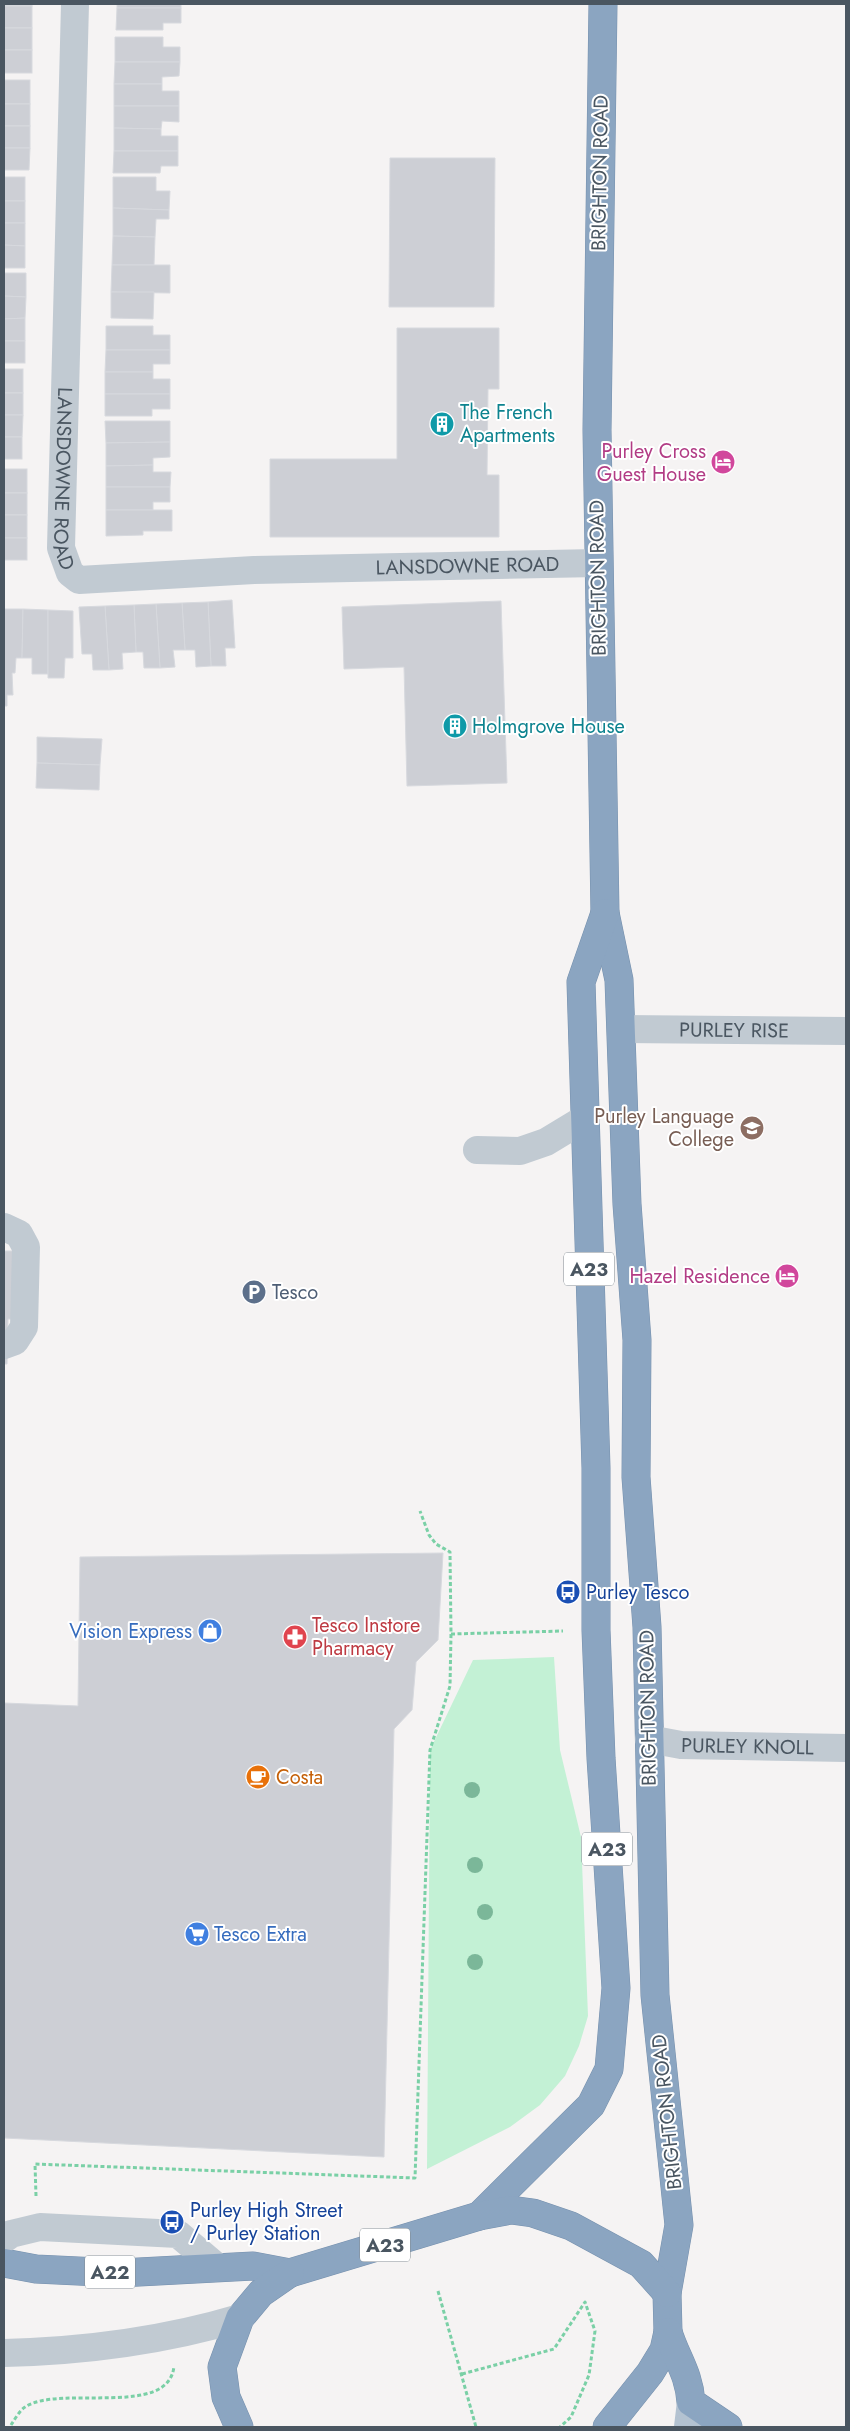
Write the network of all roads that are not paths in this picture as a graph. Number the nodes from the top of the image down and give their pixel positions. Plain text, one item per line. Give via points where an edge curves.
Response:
1 (74, 4) edge
2 (603, 4) edge
3 (598, 563) junction
4 (605, 913) junction
5 (622, 1029) junction
6 (846, 1031) edge
7 (584, 1119) junction
8 (477, 1150) dead end
9 (4, 1227) edge
10 (4, 1345) edge
11 (649, 1739) junction
12 (846, 1748) edge
13 (479, 2216) junction
14 (4, 2239) edge
15 (4, 2263) edge
16 (217, 2267) junction
17 (290, 2274) junction
18 (667, 2293) junction
19 (240, 2318) junction
20 (668, 2332) junction
21 (4, 2353) edge
22 (689, 2415) edge
23 (239, 2427) edge
24 (607, 2427) edge
25 (728, 2427) edge

1 - 3 street, LANSDOWNE ROAD via 61,548 70,573 79,580 254,570
2 - 3 highway, BRIGHTON ROAD / A23
3 - 4 highway, BRIGHTON ROAD / A23
4 - 5 highway, BRIGHTON ROAD / A23 via 619,980
4 - 7 highway, BRIGHTON ROAD / A23 via 581,982
5 - 6 street, PURLEY RISE
5 - 11 highway, BRIGHTON ROAD / A23 via 627,1204 637,1340 636,1477 647,1627
7 - 8 street via 546,1142 520,1151
7 - 13 highway, BRIGHTON ROAD / A23 via 596,1468 596,1630 616,1988 609,2069 591,2105
9 - 10 street via 19,1234 26,1247 24,1327 15,1341
11 - 12 street, PURLEY KNOLL via 681,1744
11 - 18 highway, BRIGHTON ROAD / A23 via 655,1995 679,2224
13 - 17 highway, A23
13 - 18 highway, A23 via 511,2210 533,2213 571,2226 641,2264
14 - 16 street via 11,2234 40,2227 178,2234
15 - 16 highway, A22 via 36,2270 134,2273
16 - 17 highway, A22 via 253,2266
17 - 19 highway, A23 via 261,2293
18 - 20 highway, A23
19 - 21 street via 199,2330 98,2348
19 - 23 highway, A23 via 222,2367 226,2397
20 - 22 highway, A23 via 685,2370
20 - 24 highway, A23 via 664,2350 650,2374
22 - 25 highway, A23

